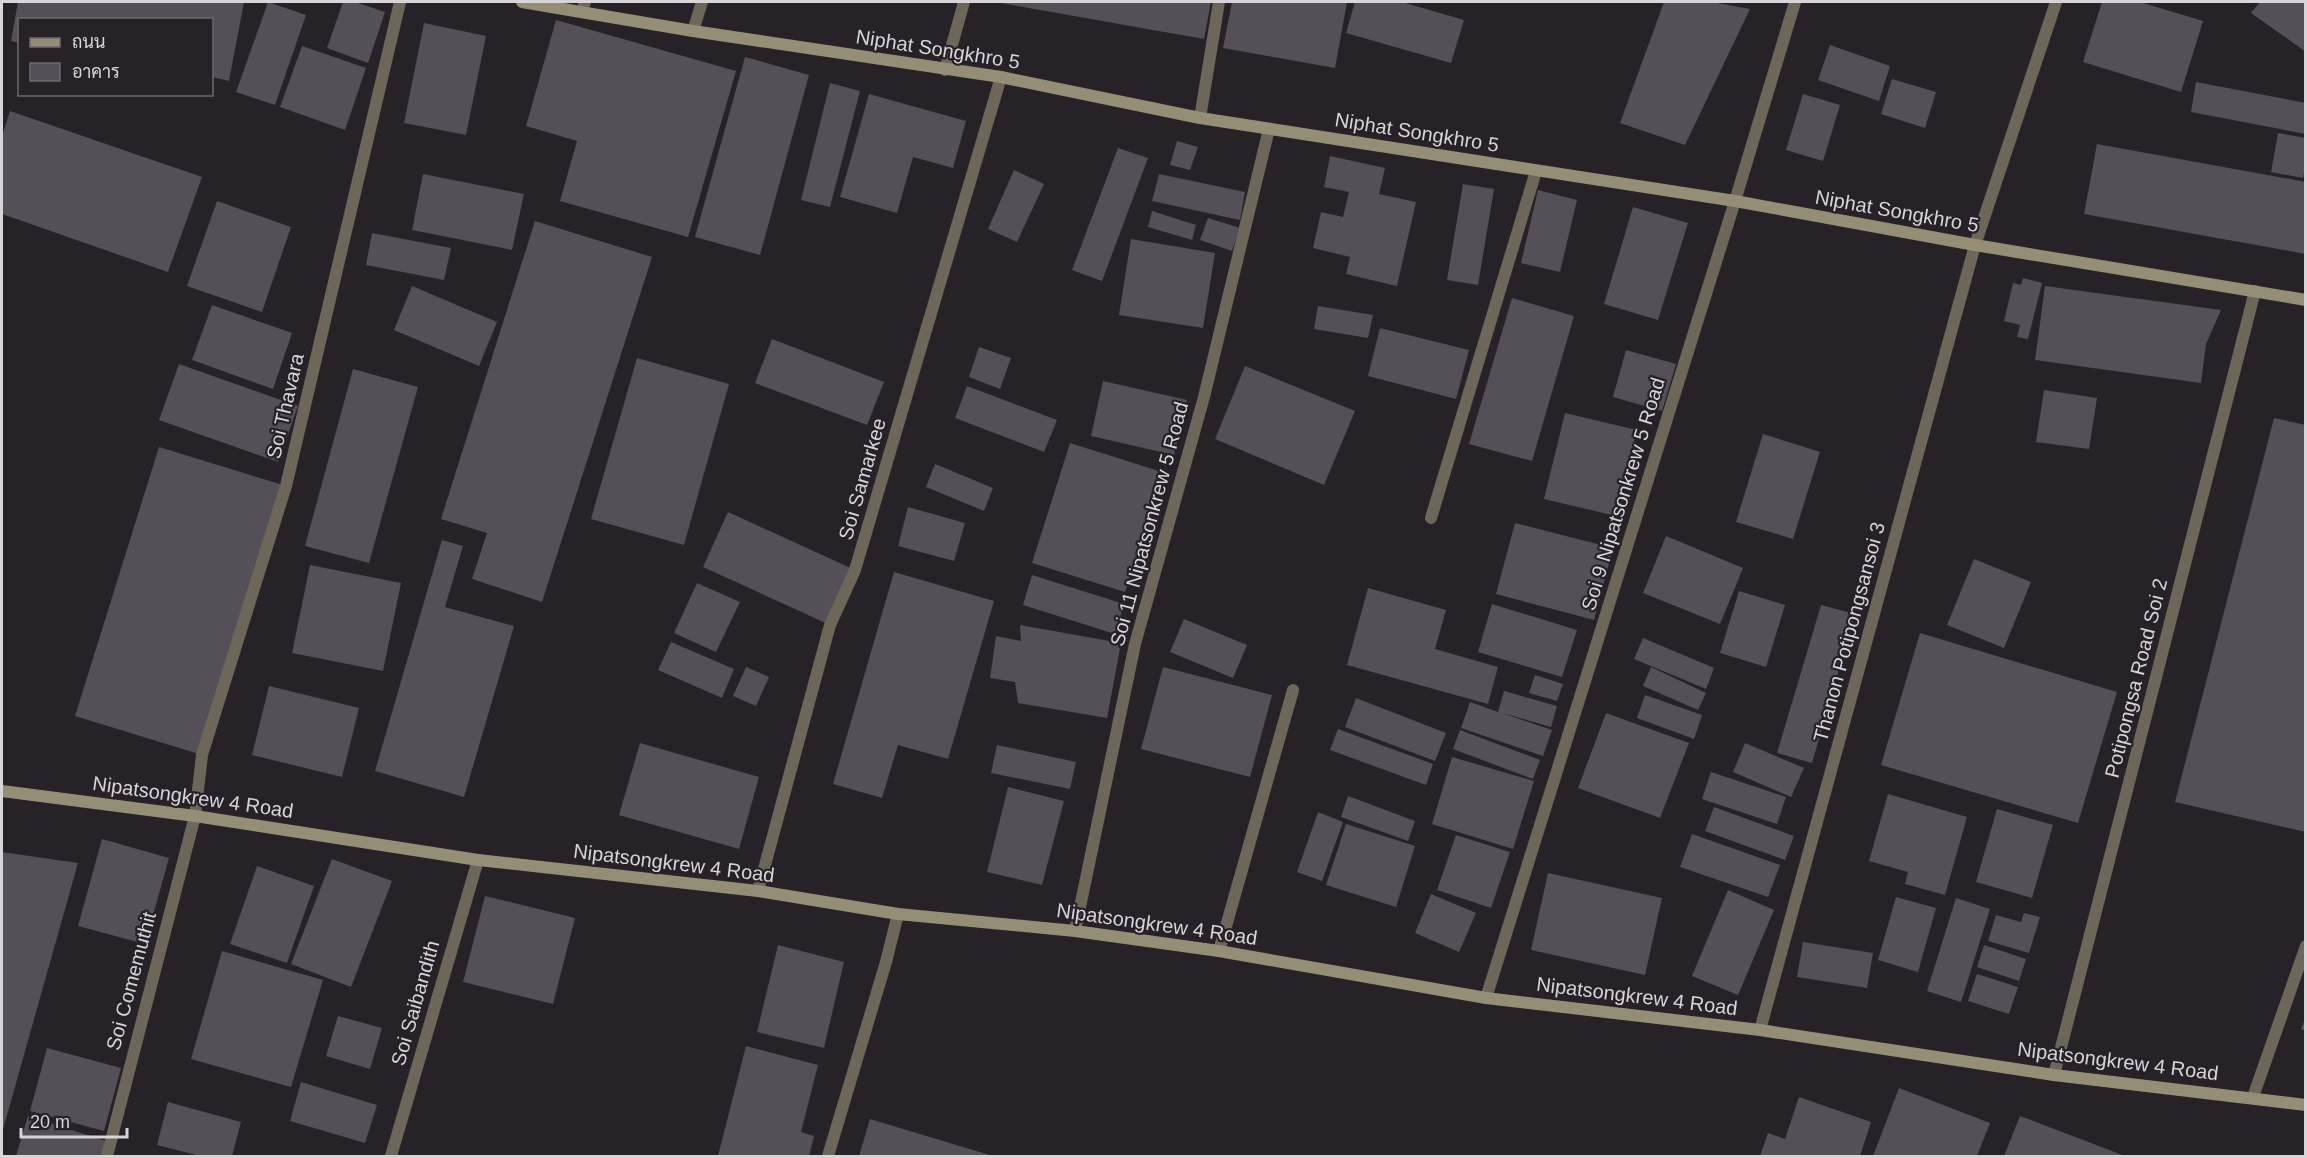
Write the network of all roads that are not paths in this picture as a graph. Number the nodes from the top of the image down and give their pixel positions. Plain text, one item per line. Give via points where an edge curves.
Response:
1 (400, 2) edge
2 (522, 2) edge
3 (702, 2) edge
4 (964, 2) edge
5 (1219, 2) edge
6 (1795, 2) edge
7 (2056, 2) edge
8 (583, 6) edge
9 (693, 31) junction
10 (945, 70) junction
11 (1001, 76) junction
12 (1200, 118) junction
13 (1269, 129) junction
14 (1536, 171) junction
15 (1735, 201) junction
16 (1975, 245) junction
17 (2255, 291) junction
18 (2306, 300) edge
19 (1431, 518) dead end
20 (1293, 690) dead end
21 (2, 791) edge
22 (195, 816) junction
23 (478, 860) junction
24 (758, 891) junction
25 (898, 914) junction
26 (1075, 931) junction
27 (2306, 946) edge
28 (1219, 951) junction
29 (1486, 998) junction
30 (1760, 1029) junction
31 (2054, 1075) junction
32 (2253, 1097) junction
33 (2306, 1105) edge
34 (107, 1156) edge
35 (391, 1156) edge
36 (828, 1156) edge

1 - 22 street, Soi Thavara via 286,486 202,755
2 - 8 street, Niphat Songkhro 5
3 - 9 street
4 - 10 street
5 - 12 street
6 - 15 street, Soi 9 Nipatsonkrew 5 Road
7 - 16 street, Thanon Potipongsansoi 3
8 - 9 street, Niphat Songkhro 5
9 - 10 street, Niphat Songkhro 5
10 - 11 street, Niphat Songkhro 5
11 - 12 street, Niphat Songkhro 5
11 - 24 street, Soi Samarkee via 855,570 830,625
12 - 13 street, Niphat Songkhro 5
13 - 14 street, Niphat Songkhro 5
13 - 26 street, Soi 11 Nipatsonkrew 5 Road via 1204,397 1135,644
14 - 15 street, Niphat Songkhro 5
14 - 19 street
15 - 16 street, Niphat Songkhro 5
15 - 29 street, Soi 9 Nipatsonkrew 5 Road
16 - 17 street, Niphat Songkhro 5
16 - 30 street, Thanon Potipongsansoi 3
17 - 18 street, Niphat Songkhro 5
17 - 31 street, Potipongsa Road Soi 2
20 - 28 street
21 - 22 street, Nipatsongkrew 4 Road
22 - 23 street, Nipatsongkrew 4 Road
22 - 34 street, Soi Comemuthit
23 - 24 street, Nipatsongkrew 4 Road
23 - 35 street, Soi Saibandith
24 - 25 street, Nipatsongkrew 4 Road
25 - 26 street, Nipatsongkrew 4 Road
25 - 36 street
26 - 28 street, Nipatsongkrew 4 Road
27 - 32 street
28 - 29 street, Nipatsongkrew 4 Road
29 - 30 street, Nipatsongkrew 4 Road
30 - 31 street, Nipatsongkrew 4 Road
31 - 32 street, Nipatsongkrew 4 Road
32 - 33 street, Nipatsongkrew 4 Road

